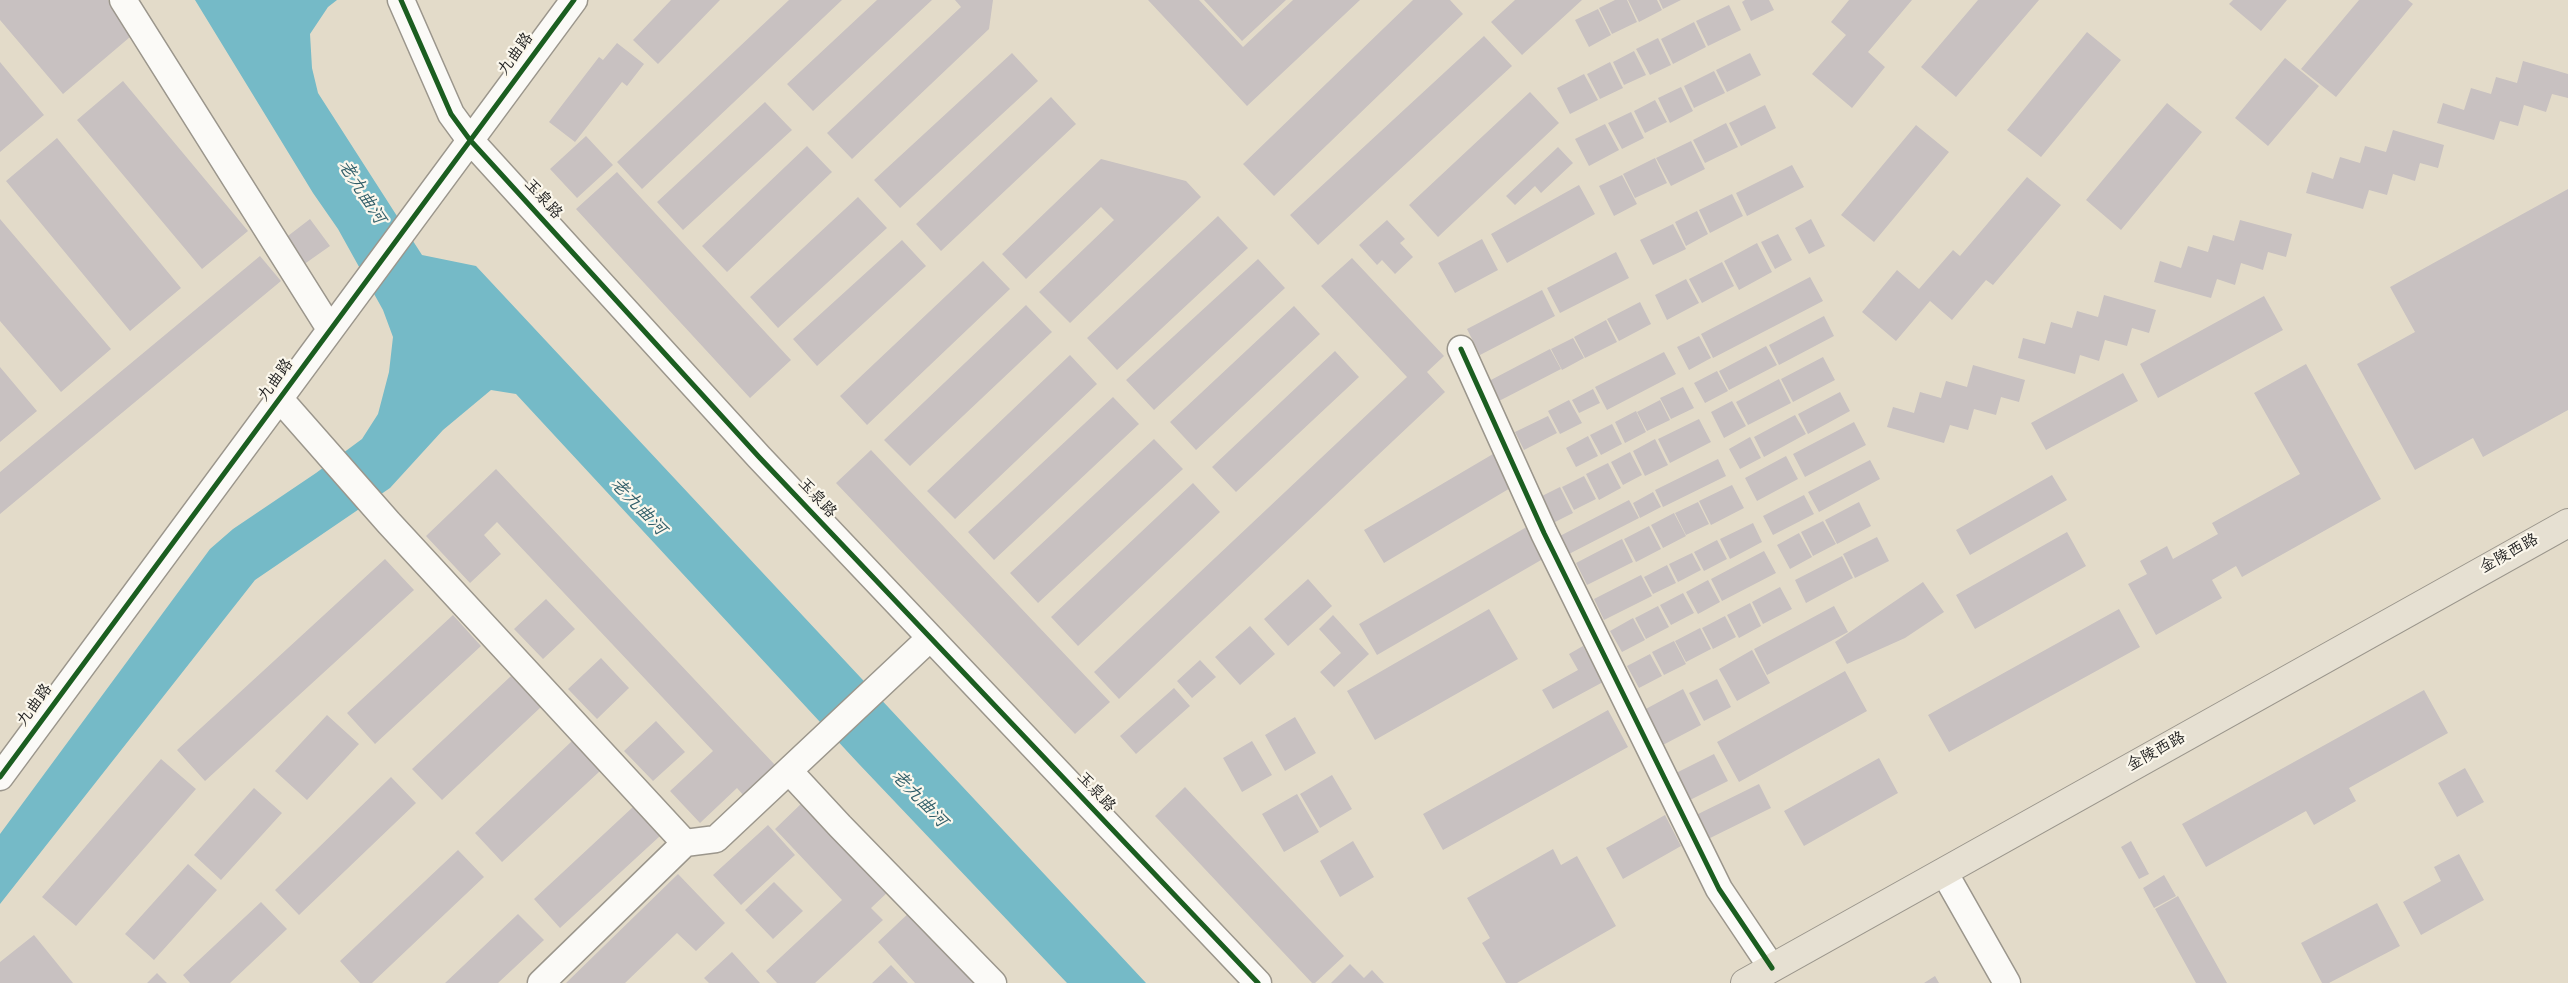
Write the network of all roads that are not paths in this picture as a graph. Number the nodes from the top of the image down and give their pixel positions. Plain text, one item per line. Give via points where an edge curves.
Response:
1 (123, 0) edge
2 (401, 0) edge
3 (574, 0) edge
4 (470, 140) junction
5 (330, 329) junction
6 (1461, 349) dead end
7 (279, 398) junction
8 (2568, 523) edge
9 (930, 638) junction
10 (789, 771) junction
11 (0, 776) edge
12 (685, 843) junction
13 (1944, 872) junction
14 (1772, 968) junction
15 (540, 983) edge
16 (993, 983) edge
17 (1258, 983) edge
18 (1745, 983) edge
19 (2007, 983) edge

1 - 5 street
2 - 4 street, 玉泉路 via 451,114
3 - 4 street, 九曲路
4 - 5 street, 九曲路
4 - 9 street, 玉泉路 via 759,457
5 - 7 street, 九曲路
6 - 14 street via 1544,533 1719,889
7 - 11 street, 九曲路
7 - 12 street via 389,523
8 - 13 main road, 金陵西路
9 - 10 street
9 - 17 street, 玉泉路
10 - 12 street via 716,839
10 - 16 street
12 - 15 street
13 - 14 main road, 金陵西路
13 - 19 street
14 - 18 main road, 金陵西路

